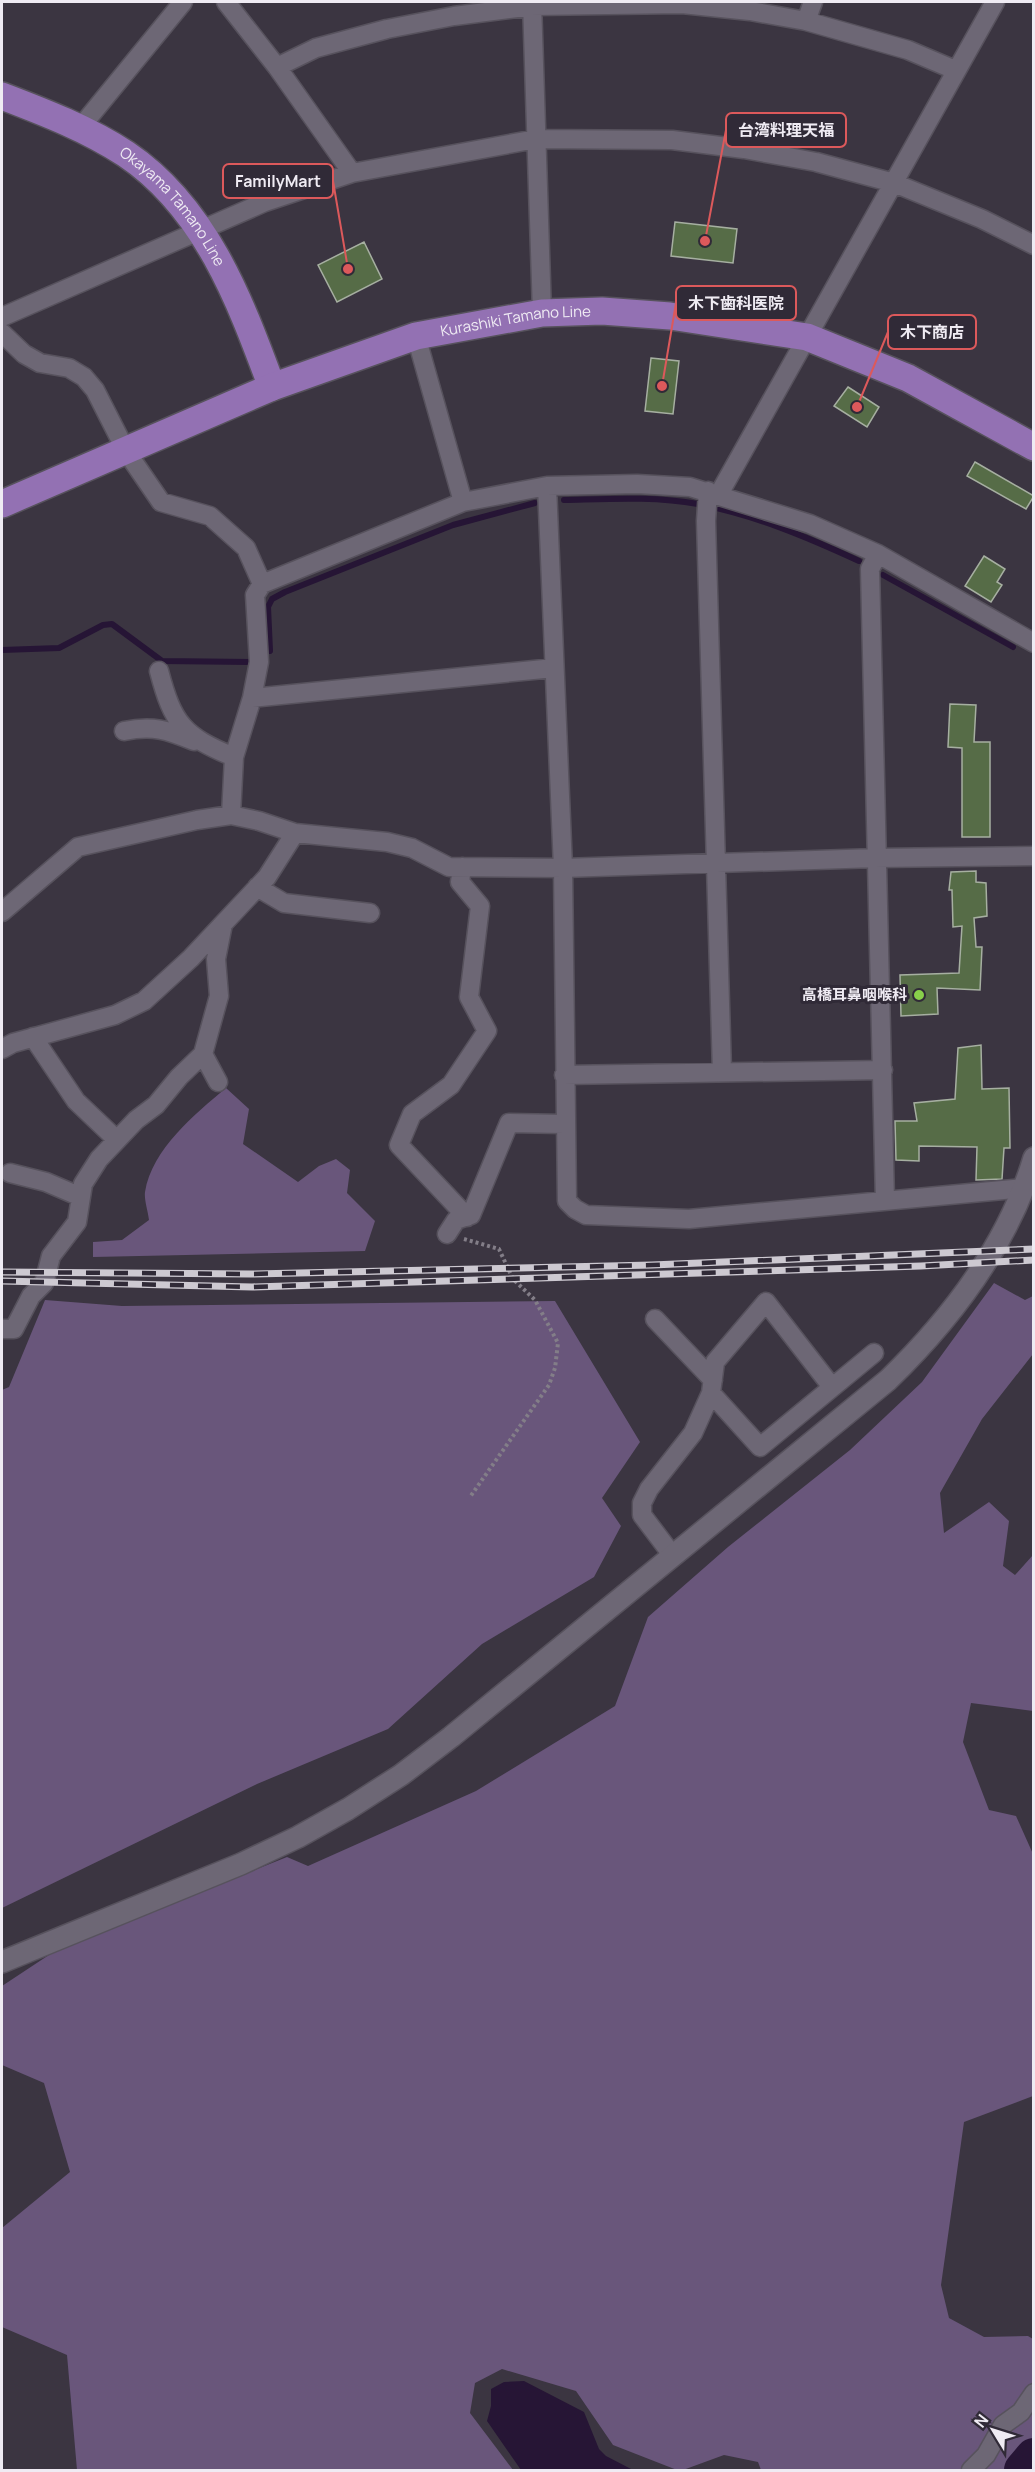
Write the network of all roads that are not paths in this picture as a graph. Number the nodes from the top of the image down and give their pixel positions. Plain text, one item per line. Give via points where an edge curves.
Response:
1 (183, 2) edge
2 (226, 2) edge
3 (813, 2) edge
4 (995, 2) edge
5 (532, 4) edge
6 (806, 21) junction
7 (277, 66) junction
8 (955, 70) junction
9 (2, 96) edge
10 (80, 128) junction
11 (537, 139) junction
12 (352, 173) junction
13 (894, 183) junction
14 (200, 230) junction
15 (1034, 245) edge
16 (542, 313) junction
17 (2, 317) edge
18 (2, 333) edge
19 (416, 336) junction
20 (807, 337) junction
21 (272, 387) junction
22 (1034, 447) edge
23 (126, 451) junction
24 (547, 486) junction
25 (713, 493) junction
26 (463, 502) junction
27 (2, 504) edge
28 (878, 554) junction
29 (262, 584) junction
30 (1034, 644) edge
31 (554, 668) junction
32 (159, 671) dead end
33 (252, 698) junction
34 (124, 731) dead end
35 (201, 744) junction
36 (234, 757) junction
37 (231, 815) junction
38 (295, 833) junction
39 (1034, 856) edge
40 (876, 858) junction
41 (715, 863) junction
42 (462, 867) junction
43 (562, 868) junction
44 (257, 888) junction
45 (2, 912) edge
46 (370, 913) dead end
47 (223, 924) junction
48 (33, 1037) junction
49 (2, 1049) edge
50 (203, 1054) junction
51 (883, 1070) junction
52 (722, 1072) junction
53 (564, 1075) junction
54 (219, 1082) dead end
55 (564, 1124) junction
56 (116, 1139) junction
57 (1034, 1158) edge
58 (10, 1173) dead end
59 (1025, 1188) junction
60 (81, 1197) junction
61 (885, 1201) junction
62 (467, 1217) junction
63 (447, 1234) road end
64 (654, 1319) dead end
65 (2, 1329) edge
66 (874, 1353) dead end
67 (712, 1386) junction
68 (832, 1387) junction
69 (673, 1556) junction
70 (2, 1962) edge
71 (1034, 2393) edge
72 (971, 2470) edge

1 - 10 street
2 - 7 street
3 - 6 street
4 - 8 street
5 - 6 street via 682,4
5 - 7 street via 387,29 316,48
5 - 11 street
6 - 8 street via 908,50
7 - 12 street
8 - 13 street
9 - 10 main road, Okayama Tamano Line
10 - 14 main road, Okayama Tamano Line via 127,155 165,188
11 - 12 street
11 - 13 street via 672,140 816,162
11 - 16 street
12 - 14 street via 265,201
13 - 15 street
13 - 20 street
14 - 17 street
14 - 21 main road, Okayama Tamano Line via 224,269
16 - 19 main road, Kurashiki Tamano Line
16 - 20 main road, Kurashiki Tamano Line via 602,310 670,316
18 - 23 street via 40,363 69,368 84,377 95,390
19 - 21 main road, Kurashiki Tamano Line
19 - 26 street
20 - 22 main road, Kurashiki Tamano Line via 908,378
20 - 25 street
21 - 23 main road, Kurashiki Tamano Line
23 - 27 main road, Kurashiki Tamano Line
23 - 29 street via 161,502 210,516 246,548
24 - 25 street via 637,484 690,487
24 - 26 street
24 - 31 street
25 - 28 street via 810,524
25 - 41 street via 706,522
26 - 29 street
28 - 30 street
28 - 40 street via 870,569
29 - 33 street via 255,595 259,662
31 - 33 street
31 - 43 street
32 - 35 street via 167,701 182,727
33 - 36 street
34 - 35 street via 143,727 163,729
35 - 36 street
36 - 37 street
37 - 38 street
37 - 45 street via 78,847
38 - 42 street via 387,842 412,848 449,867
38 - 44 street
39 - 40 street
40 - 41 street
40 - 51 street
41 - 43 street
41 - 52 street
42 - 43 street
42 - 62 street via 460,882 480,906 469,997 487,1030 451,1084 412,1114 399,1144
43 - 53 street
44 - 46 street via 284,903
44 - 47 street
47 - 48 street via 144,1001 115,1016
47 - 50 street via 216,959 219,996
48 - 49 street
48 - 56 street via 76,1101
50 - 54 street
50 - 56 street via 156,1105
51 - 52 street
51 - 61 street
52 - 53 street
53 - 55 street
55 - 61 street via 567,1201 586,1215 688,1219
55 - 62 street via 509,1123
56 - 60 street via 83,1184
57 - 59 street
58 - 60 street via 46,1182
59 - 61 street
59 - 69 street via 992,1254 911,1358
60 - 65 street via 77,1222 51,1256 44,1283 31,1296 14,1329
62 - 63 street via 456,1220
64 - 67 street
66 - 68 street
67 - 68 street via 760,1447
67 - 68 street via 715,1362 766,1302
67 - 69 street via 693,1434 642,1503 642,1515
69 - 70 street via 451,1737 348,1809 242,1864
71 - 72 street via 1022,2412 1003,2425 986,2455

